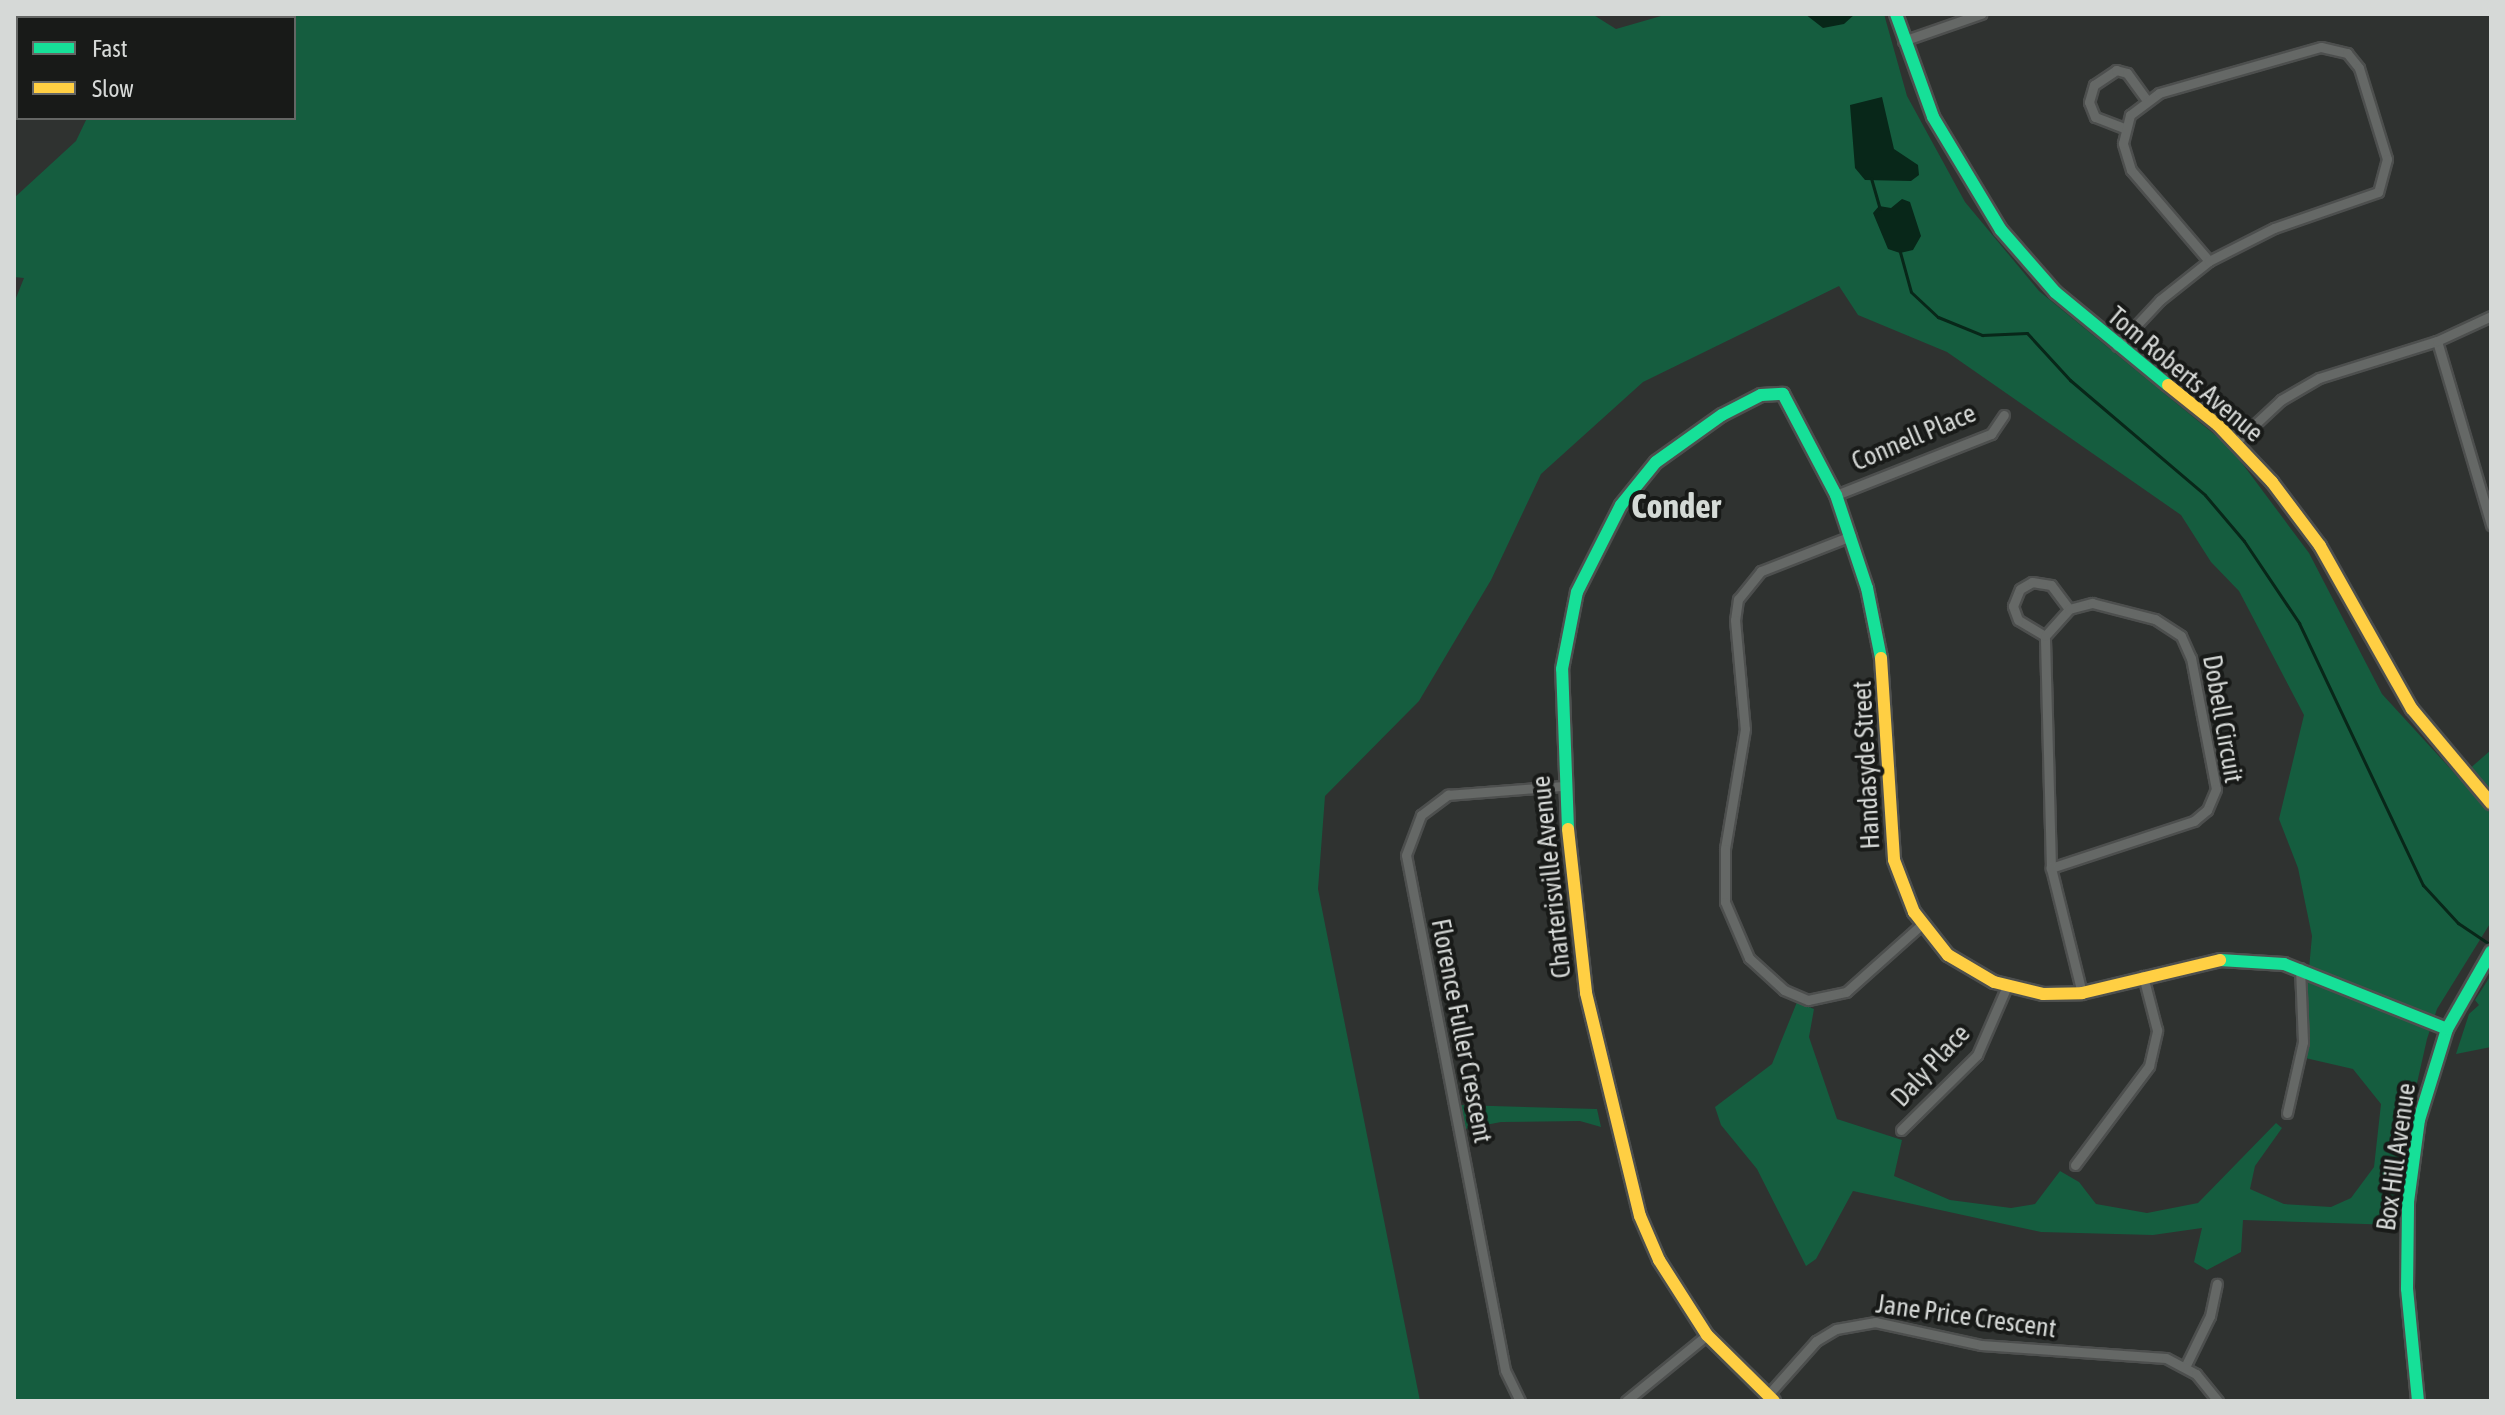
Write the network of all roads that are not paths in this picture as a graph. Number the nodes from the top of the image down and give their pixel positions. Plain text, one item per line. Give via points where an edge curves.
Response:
1 (1896, 14) edge
2 (1981, 14) edge
3 (1903, 41) junction
4 (2146, 99) junction
5 (2124, 128) junction
6 (2209, 261) junction
7 (2491, 316) edge
8 (2437, 341) junction
9 (2117, 346) junction
10 (1776, 391) joint
11 (2004, 415) dead end
12 (2236, 442) junction
13 (1836, 495) junction
14 (2491, 525) edge
15 (1851, 536) junction
16 (2069, 609) junction
17 (2045, 636) junction
18 (1563, 786) junction
19 (2491, 803) edge
20 (2051, 868) junction
21 (1922, 924) junction
22 (2488, 956) edge
23 (2300, 968) junction
24 (2143, 976) junction
25 (2007, 986) junction
26 (2082, 993) junction
27 (2447, 1029) junction
28 (2287, 1113) dead end
29 (1901, 1130) dead end
30 (2075, 1165) dead end
31 (2217, 1284) dead end
32 (1707, 1335) junction
33 (2185, 1367) junction
34 (2416, 1382) junction
35 (1770, 1398) edge
36 (1520, 1401) edge
37 (1626, 1401) edge
38 (2218, 1401) edge
39 (2418, 1401) edge
40 (2425, 1401) edge

1 - 3 street, Tom Roberts Avenue
2 - 3 street
3 - 9 street, Tom Roberts Avenue via 1933,117 1978,198 2036,273
4 - 5 street
4 - 5 street via 2127,73 2116,70 2094,85 2089,102 2095,117
4 - 6 street via 2321,47 2347,53 2359,68 2387,159 2378,192 2274,228
5 - 6 street via 2131,170
6 - 9 street via 2160,300
7 - 8 street
8 - 12 street via 2319,378 2281,400
8 - 14 street
9 - 12 street, Tom Roberts Avenue
10 - 13 street, Handasyde Street via 1789,401
10 - 18 street, Charterisville Avenue via 1722,415 1656,462 1602,534 1567,631
11 - 13 street, Connell Place via 1991,434
12 - 19 street, Tom Roberts Avenue via 2305,524 2412,709
13 - 15 street, Handasyde Street
15 - 21 street, Handasyde Street via 1884,671 1894,860
15 - 21 street via 1761,571 1738,599 1735,620 1745,729 1725,849 1725,902 1749,958 1784,990 1808,1000 1846,992
16 - 17 street
16 - 17 street via 2051,585 2032,582 2020,589 2013,606 2018,620
16 - 20 street, Dobell Circuit via 2099,604 2155,619 2181,636 2191,658 2216,789 2207,810 2194,821
17 - 20 street
18 - 32 street, Charterisville Avenue via 1586,993 1624,1163 1659,1260
18 - 36 street, Florence Fuller Crescent via 1448,795 1421,815 1406,855 1505,1370
20 - 26 street
21 - 25 street, Handasyde Street via 1959,963
22 - 27 street, Box Hill Avenue
23 - 24 street, Handasyde Street via 2221,960
23 - 27 street, Handasyde Street
23 - 28 street via 2303,1042
24 - 26 street, Handasyde Street
24 - 30 street via 2157,1030 2149,1066
25 - 26 street, Handasyde Street via 2043,994
25 - 29 street, Daly Place via 1977,1055
27 - 34 street, Box Hill Avenue via 2423,1102 2408,1202 2407,1289
31 - 33 street via 2210,1316
32 - 35 street, Charterisville Avenue
32 - 37 street
33 - 35 street, Jane Price Crescent via 2146,1354 2031,1351 1855,1323 1816,1341
33 - 38 street, Jane Price Crescent
34 - 39 street, Box Hill Avenue
34 - 40 street, Box Hill Avenue

